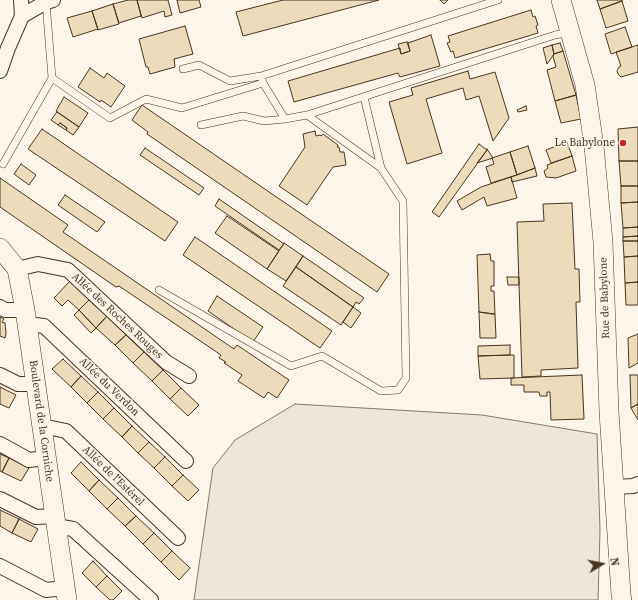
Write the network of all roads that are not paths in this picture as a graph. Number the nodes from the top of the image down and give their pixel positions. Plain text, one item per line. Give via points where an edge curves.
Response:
1 (21, 0) edge
2 (498, 0) edge
3 (561, 0) edge
4 (49, 1) edge
5 (22, 16) junction
6 (571, 32) junction
7 (183, 69) dead end
8 (0, 71) edge
9 (52, 78) junction
10 (262, 80) junction
11 (364, 97) junction
12 (307, 115) junction
13 (285, 119) junction
14 (201, 125) dead end
15 (3, 164) dead end
16 (381, 168) junction
17 (0, 248) edge
18 (17, 270) junction
19 (159, 290) dead end
20 (0, 307) edge
21 (26, 317) junction
22 (0, 375) edge
23 (190, 376) dead end
24 (36, 384) junction
25 (42, 426) junction
26 (0, 444) edge
27 (46, 458) junction
28 (186, 461) dead end
29 (638, 484) edge
30 (615, 487) junction
31 (0, 499) edge
32 (56, 521) junction
33 (178, 538) dead end
34 (0, 566) edge
35 (66, 594) edge
36 (151, 600) edge
37 (622, 600) edge

1 - 5 street
2 - 10 lane
3 - 6 street, Rue de Babylone
4 - 5 street
4 - 9 lane
5 - 8 street
6 - 11 lane
6 - 30 street, Rue de Babylone via 585,85 603,234 609,412
7 - 10 lane via 199,65 230,81
9 - 10 lane via 110,118 146,99 182,108
9 - 15 lane
10 - 13 lane
11 - 12 lane
11 - 16 lane
12 - 13 lane
12 - 16 lane
13 - 14 lane via 264,121 243,116
16 - 19 lane via 403,201 406,378 398,390 381,391 322,356 291,366
17 - 18 street, Boulevard de la Corniche
18 - 21 street, Boulevard de la Corniche
18 - 23 street, Allée des Roches Rouges via 38,264 68,270 166,362
20 - 21 street, Allée du Verdon
21 - 24 street, Boulevard de la Corniche
21 - 28 street, Allée du Verdon via 44,326
22 - 24 street via 18,384
24 - 25 street, Boulevard de la Corniche
25 - 27 street, Boulevard de la Corniche
25 - 33 street, Allée de l'Estérel via 66,431
26 - 27 street via 29,460
27 - 32 street, Boulevard de la Corniche
29 - 30 street
30 - 37 street, Rue de Babylone
31 - 32 street via 36,517
32 - 35 street, Boulevard de la Corniche
32 - 36 street via 73,529
34 - 35 street via 46,590

